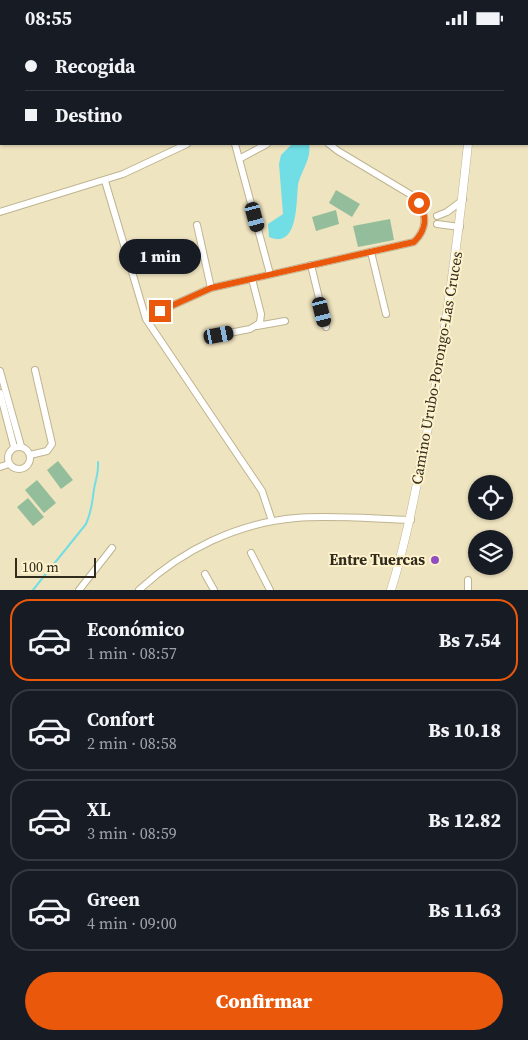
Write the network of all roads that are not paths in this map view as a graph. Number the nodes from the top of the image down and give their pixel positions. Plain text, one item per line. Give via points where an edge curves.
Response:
1 (185, 145) edge
2 (236, 145) edge
3 (265, 145) edge
4 (331, 145) edge
5 (468, 145) edge
6 (239, 159) junction
7 (105, 181) junction
8 (463, 200) junction
9 (0, 212) edge
10 (424, 215) junction
11 (424, 224) junction
12 (197, 225) dead end
13 (460, 227) junction
14 (371, 252) junction
15 (311, 265) junction
16 (270, 274) junction
17 (252, 279) junction
18 (211, 288) junction
19 (160, 311) dead end
20 (386, 314) dead end
21 (261, 319) junction
22 (285, 321) dead end
23 (266, 325) junction
24 (257, 326) junction
25 (326, 327) dead end
26 (219, 335) dead end
27 (35, 370) dead end
28 (0, 371) edge
29 (0, 393) edge
30 (18, 447) junction
31 (30, 455) junction
32 (0, 461) edge
33 (8, 461) junction
34 (0, 467) edge
35 (411, 520) junction
36 (272, 521) junction
37 (112, 547) dead end
38 (251, 553) dead end
39 (205, 574) dead end
40 (468, 580) dead end
41 (79, 590) edge
42 (138, 590) edge
43 (214, 590) edge
44 (270, 590) edge
45 (391, 590) edge
46 (468, 590) edge

1 - 7 street
2 - 6 street
3 - 6 street
4 - 10 street via 413,196
5 - 8 main road, Camino Urubo-Porongo-Las Cruces
6 - 16 street
7 - 9 street
7 - 36 street via 146,319 262,491
8 - 10 street via 447,212
8 - 13 main road, Camino Urubo-Porongo-Las Cruces
10 - 11 street
11 - 13 street
11 - 14 street via 414,242
12 - 18 street
13 - 35 main road, Camino Urubo-Porongo-Las Cruces via 447,323
14 - 15 street
14 - 20 street
15 - 16 street
15 - 25 street
16 - 17 street
17 - 18 street
17 - 21 street
18 - 19 street
21 - 23 street
21 - 24 street
22 - 23 street
23 - 24 street
24 - 26 street
27 - 31 street via 52,444 47,451
28 - 30 street
29 - 30 street
30 - 31 street
30 - 33 street via 9,452
31 - 33 street via 25,467 17,469
32 - 33 street
33 - 34 street
35 - 36 street via 305,518
35 - 45 main road, Camino Urubo-Porongo-Las Cruces
36 - 42 street via 200,546 175,560
37 - 41 street
38 - 44 street
39 - 43 street
40 - 46 street

